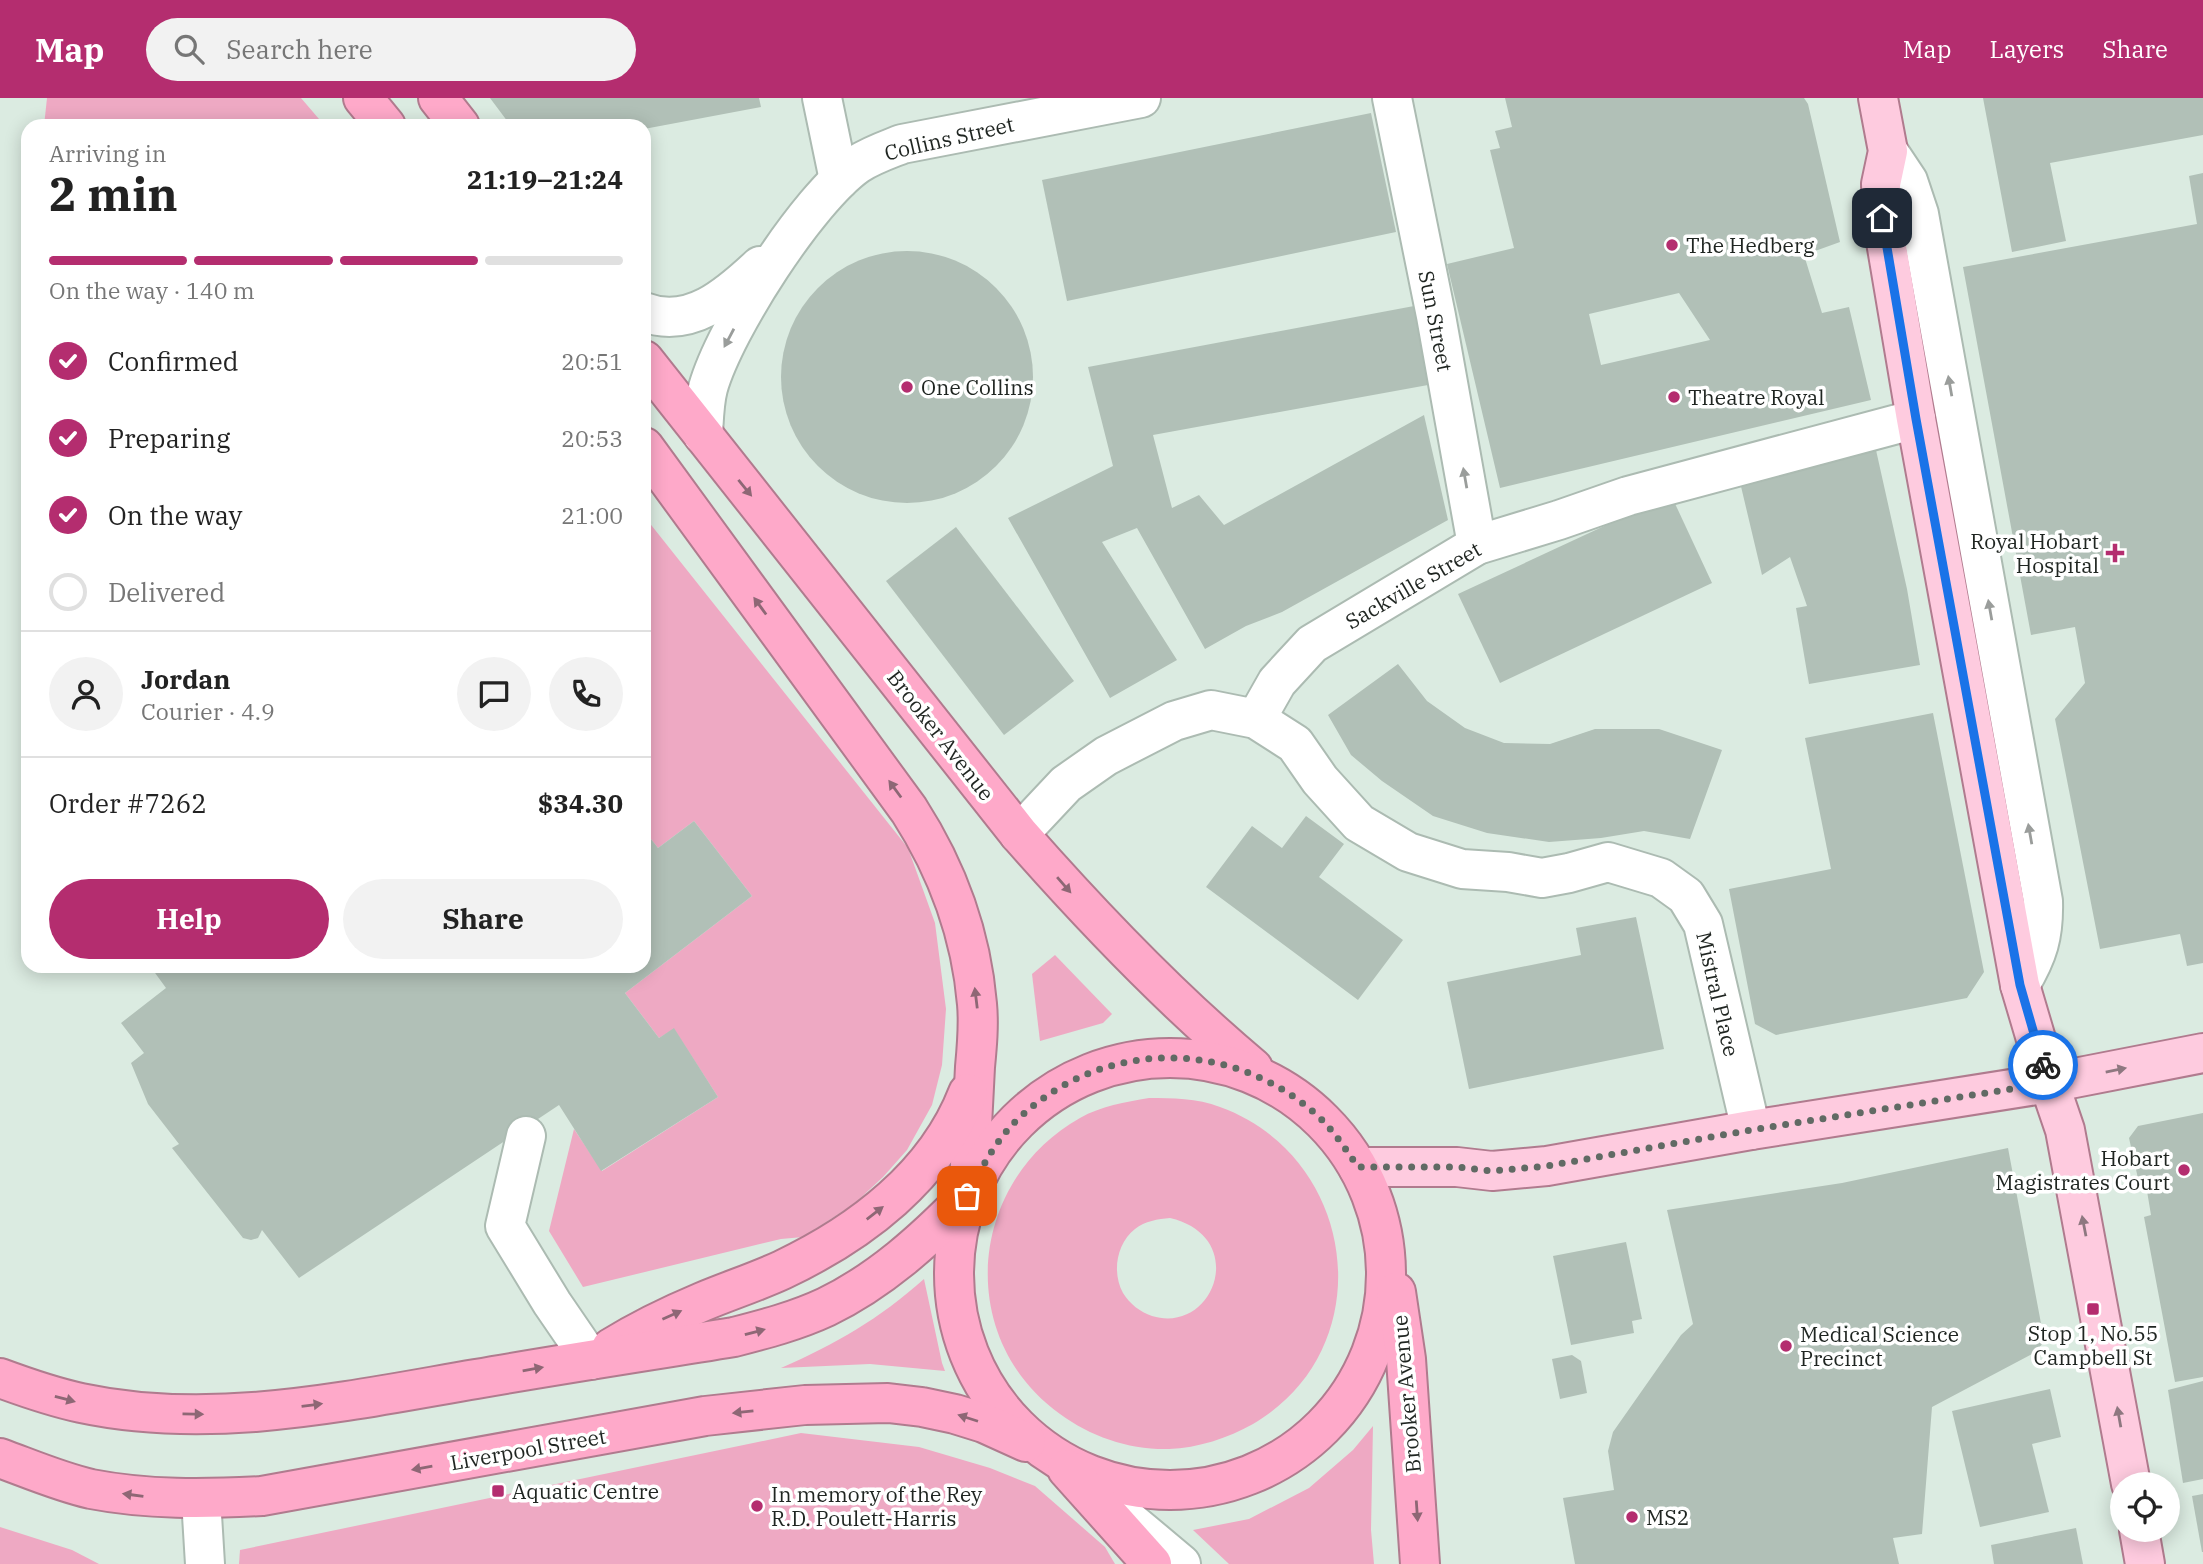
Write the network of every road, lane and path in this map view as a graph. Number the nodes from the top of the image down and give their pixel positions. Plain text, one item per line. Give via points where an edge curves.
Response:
1 (363, 98) edge
2 (438, 98) edge
3 (822, 98) edge
4 (1141, 98) edge
5 (1392, 98) edge
6 (1878, 98) edge
7 (380, 119) edge
8 (454, 119) edge
9 (1888, 151) junction
10 (839, 180) junction
11 (790, 238) junction
12 (651, 314) edge
13 (651, 368) edge
14 (1916, 419) junction
15 (703, 435) junction
16 (651, 457) edge
17 (1477, 545) junction
18 (1256, 719) junction
19 (1019, 834) junction
20 (2020, 985) junction
21 (2203, 1053) edge
22 (975, 1066) junction
23 (1269, 1082) junction
24 (2049, 1083) junction
25 (1751, 1130) junction
26 (526, 1136) dead end
27 (1358, 1167) junction
28 (968, 1195) junction
29 (1381, 1225) junction
30 (591, 1360) junction
31 (0, 1378) edge
32 (1054, 1456) junction
33 (0, 1458) edge
34 (2129, 1472) edge
35 (201, 1499) junction
36 (2141, 1542) edge
37 (205, 1564) edge
38 (1152, 1564) edge
39 (1181, 1564) edge
40 (1420, 1564) edge
41 (2145, 1564) edge

1 - 7 highway
2 - 8 highway
3 - 10 street
4 - 10 street, Collins Street via 902,144 857,164
17 -> 5 street, Sun Street
6 - 9 main road
9 - 14 main road via 1881,209
20 -> 9 street via 2040,946 2042,901 1919,214 1908,181
10 - 11 street, Collins Street
11 - 12 street, Collins Street via 728,294 703,310 671,318
11 -> 15 street, Collins Street via 719,358 706,397
13 - 15 highway, Brooker Avenue
14 - 17 street, Sackville Street via 1628,496
14 - 20 main road
15 -> 19 highway, Brooker Avenue
22 -> 16 highway via 977,1004 971,962 948,879 930,843
17 - 18 street, Sackville Street via 1312,644 1277,682
18 - 19 street via 1211,710 1174,721 1106,756 1075,778
18 - 25 street, Mistral Place via 1295,744 1320,780 1359,822 1408,852 1462,869 1542,878 1608,862 1661,878 1686,896 1703,924
19 -> 23 highway, Brooker Avenue via 1136,961
20 - 24 main road
24 -> 21 main road
22 - 28 highway
30 -> 22 highway via 663,1319 798,1262 864,1221 938,1150 971,1088
23 - 27 highway via 1320,1118
23 - 28 highway via 1232,1066 1174,1057 1115,1064 1087,1073 1036,1103 1014,1122 985,1161
24 - 25 main road
34 -> 24 main road via 2065,1130
25 - 27 main road via 1504,1170
26 - 30 street via 505,1226
27 - 29 highway
30 -> 28 highway via 734,1338 826,1307 914,1248
28 - 32 highway via 956,1234 953,1268 953,1296 962,1335 991,1395 1012,1421
29 - 32 highway via 1386,1283 1377,1339 1352,1391 1322,1427 1292,1452 1241,1478 1185,1490 1127,1486 1076,1469
29 -> 40 highway, Brooker Avenue via 1406,1359
31 -> 30 highway via 82,1404 198,1415 316,1405
32 -> 35 highway, Liverpool Street via 984,1423 922,1407 805,1405 705,1416 262,1496
32 - 38 highway
32 - 39 street
35 -> 33 highway, Liverpool Street via 90,1488
35 - 37 street
36 - 41 main road

